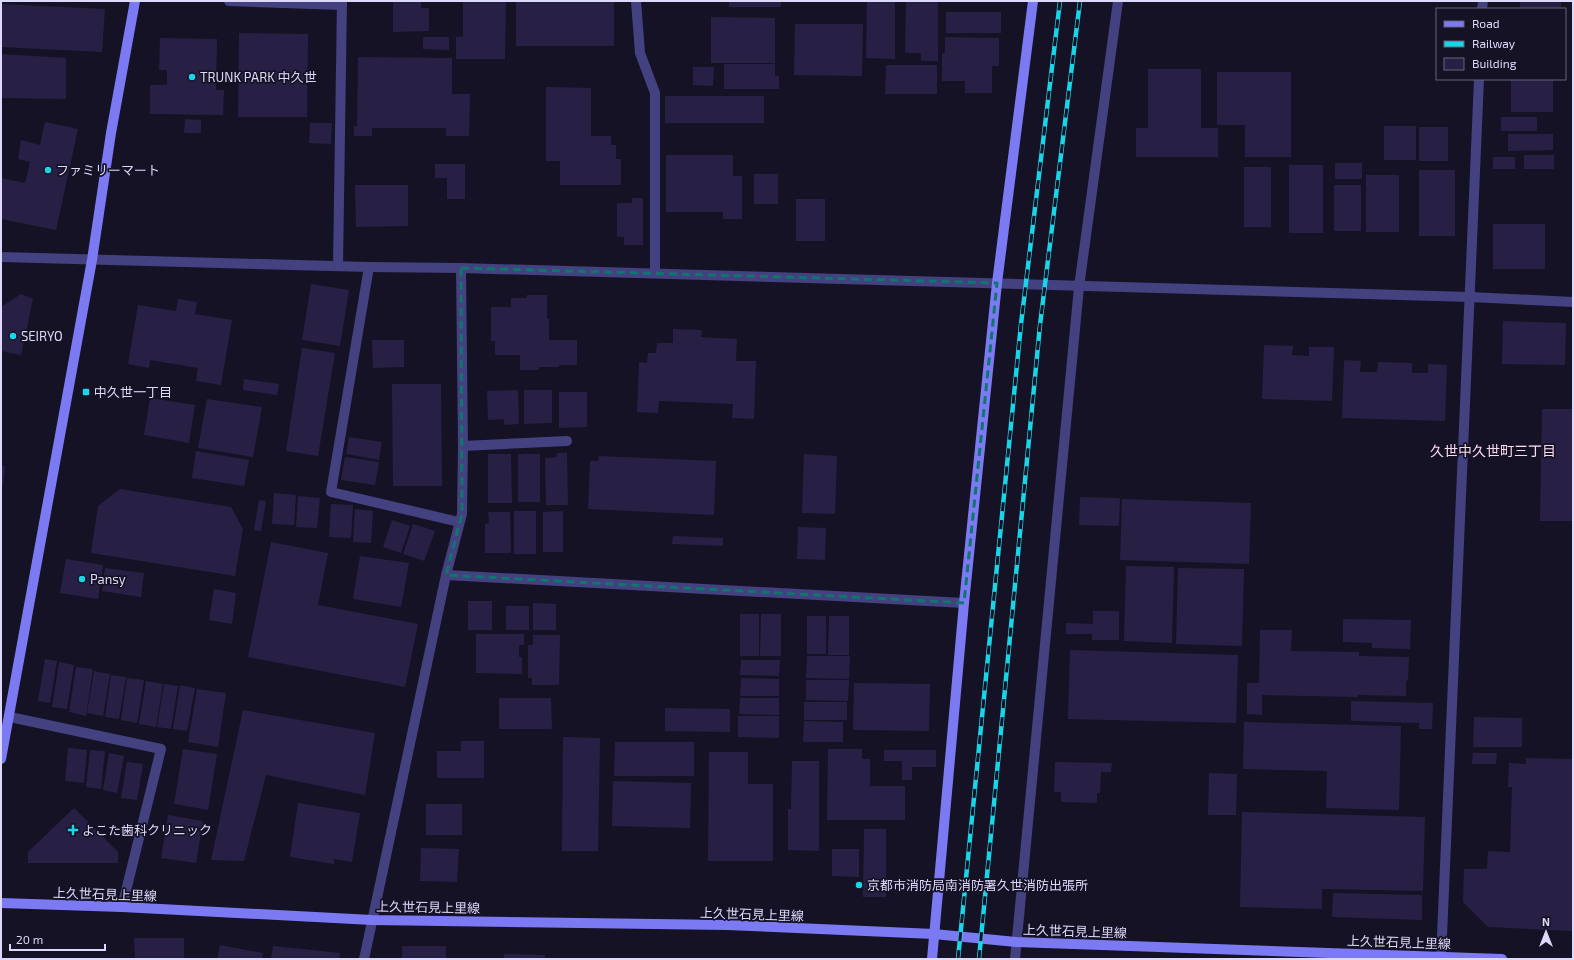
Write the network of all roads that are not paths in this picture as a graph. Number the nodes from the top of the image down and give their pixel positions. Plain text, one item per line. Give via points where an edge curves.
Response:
1 (135, 1) edge
2 (229, 1) edge
3 (636, 1) edge
4 (1033, 1) edge
5 (1118, 1) edge
6 (342, 3) edge
7 (1479, 80) edge
8 (1, 257) edge
9 (92, 260) junction
10 (338, 266) junction
11 (369, 267) junction
12 (461, 268) junction
13 (655, 273) junction
14 (997, 283) junction
15 (1079, 287) junction
16 (1470, 297) junction
17 (1573, 302) edge
18 (567, 441) dead end
19 (463, 446) junction
20 (460, 522) junction
21 (446, 575) junction
22 (964, 602) junction
23 (10, 717) junction
24 (1, 759) edge
25 (1, 903) edge
26 (122, 907) junction
27 (372, 920) junction
28 (934, 934) junction
29 (1016, 942) junction
30 (1441, 958) edge
31 (364, 959) edge
32 (932, 959) edge
33 (1015, 959) edge
34 (1502, 959) edge

1 - 9 street via 111,133
2 - 6 street
3 - 13 street via 640,53 655,93
4 - 14 street
5 - 15 street
6 - 10 street
7 - 16 street
8 - 9 street
9 - 10 street
9 - 23 street
10 - 11 street
11 - 12 street
11 - 20 street via 331,492
12 - 13 street
12 - 19 street
13 - 14 street
14 - 15 street
14 - 22 street
15 - 16 street
15 - 29 street
16 - 17 street
16 - 30 street
18 - 19 street
19 - 20 street
20 - 21 street
21 - 22 street
21 - 27 street
22 - 28 street
23 - 24 street
23 - 26 street via 161,749
25 - 26 street, 上久世石見上里線
26 - 27 street, 上久世石見上里線
27 - 28 street, 上久世石見上里線 via 727,925
27 - 31 street
28 - 29 street, 上久世石見上里線
28 - 32 street
29 - 30 street, 上久世石見上里線
29 - 33 street
30 - 34 street, 上久世石見上里線

